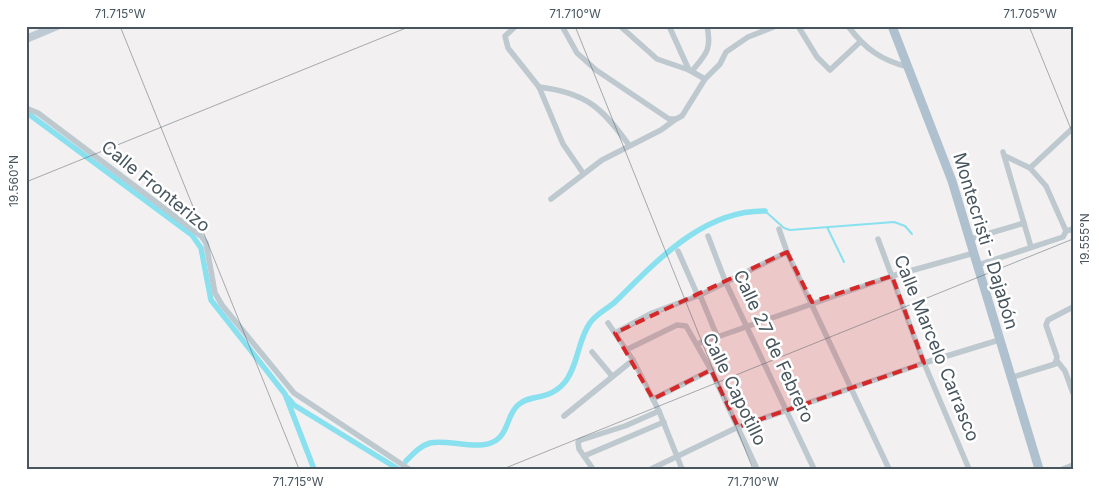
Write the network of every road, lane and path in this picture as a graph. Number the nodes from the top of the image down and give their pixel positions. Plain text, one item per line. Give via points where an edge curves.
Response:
1 (57, 26) edge
2 (516, 26) edge
3 (562, 26) edge
4 (620, 26) edge
5 (669, 26) edge
6 (707, 26) edge
7 (776, 26) edge
8 (798, 26) edge
9 (848, 26) edge
10 (892, 26) edge
11 (26, 39) edge
12 (860, 42) junction
13 (908, 68) junction
14 (690, 70) junction
15 (705, 79) junction
16 (540, 86) junction
17 (26, 108) edge
18 (676, 119) junction
19 (1073, 128) edge
20 (629, 145) junction
21 (1030, 168) junction
22 (582, 173) junction
23 (551, 198) dead end
24 (1024, 224) junction
25 (780, 229) dead end
26 (1070, 230) edge
27 (708, 236) dead end
28 (878, 238) dead end
29 (970, 239) junction
30 (1031, 247) junction
31 (678, 252) dead end
32 (787, 252) junction
33 (974, 253) junction
34 (978, 265) junction
35 (892, 276) junction
36 (726, 283) junction
37 (699, 295) junction
38 (812, 302) junction
39 (1073, 307) edge
40 (608, 323) dead end
41 (748, 326) junction
42 (615, 334) junction
43 (717, 336) junction
44 (999, 340) junction
45 (697, 344) junction
46 (628, 349) junction
47 (592, 352) dead end
48 (633, 360) junction
49 (1057, 361) junction
50 (924, 363) junction
51 (711, 370) junction
52 (612, 376) junction
53 (1010, 378) junction
54 (852, 387) junction
55 (1073, 393) edge
56 (653, 399) junction
57 (786, 410) junction
58 (659, 411) junction
59 (564, 416) dead end
60 (664, 422) junction
61 (738, 427) junction
62 (584, 456) junction
63 (676, 458) junction
64 (1073, 465) edge
65 (410, 469) edge
66 (593, 469) edge
67 (651, 469) edge
68 (682, 469) edge
69 (757, 469) edge
70 (814, 469) edge
71 (888, 469) edge
72 (969, 469) edge
73 (1039, 469) edge
74 (1063, 469) edge

1 - 11 street
2 - 16 street via 505,36 505,41 515,58
3 - 18 street via 577,53 596,70 669,119
4 - 14 street via 657,59
5 - 14 street
6 - 14 street via 710,42 707,52
7 - 15 street via 735,44
8 - 12 street via 830,70
9 - 12 street
10 - 13 main road, Montecristi - Dajabón
12 - 13 street via 876,56
13 - 29 main road, Montecristi - Dajabón via 940,146
14 - 15 street
15 - 18 street via 682,116
16 - 20 street via 574,93 587,101 610,120
16 - 22 street via 563,144
17 - 65 street, Calle Fronterizo via 38,113 201,236 206,243 214,293 294,393
18 - 20 street via 662,130
19 - 21 street
20 - 22 street
21 - 24 street via 1004,154
21 - 26 street via 1046,186
22 - 23 street
24 - 29 street
24 - 30 street
25 - 32 street
26 - 30 street via 1062,237
27 - 36 street, Calle 27 de Febrero
28 - 35 street, Calle Marcelo Carrasco
29 - 33 main road, Montecristi - Dajabón
30 - 34 street
31 - 37 street
32 - 36 street
32 - 38 street
33 - 34 main road, Montecristi - Dajabón
33 - 35 street
34 - 44 main road, Montecristi - Dajabón
35 - 38 street
35 - 50 street, Calle Marcelo Carrasco
36 - 37 street
36 - 41 street, Calle 27 de Febrero
37 - 42 street via 652,313
37 - 43 street
38 - 41 street
38 - 54 street
39 - 49 street via 1048,320 1046,325
40 - 42 street
41 - 43 street
41 - 57 street, Calle 27 de Febrero
42 - 46 street
43 - 45 street
44 - 50 street
44 - 53 main road, Montecristi - Dajabón
45 - 46 street, Calle Capotillo via 683,324
45 - 51 street, Calle Capotillo
46 - 48 street
47 - 52 street
48 - 52 street
48 - 56 street
49 - 53 street
49 - 55 street via 1065,371
50 - 54 street
50 - 72 street, Calle Marcelo Carrasco
51 - 56 street
51 - 61 street, Calle Capotillo
52 - 59 street
53 - 73 main road, Montecristi - Dajabón
54 - 57 street
54 - 71 street
56 - 58 street
57 - 61 street
57 - 70 street, Calle 27 de Febrero
58 - 60 street
58 - 62 street via 581,440 578,445
60 - 62 street
60 - 63 street
61 - 63 street
61 - 69 street, Calle Capotillo
62 - 66 street
63 - 67 street
63 - 68 street
64 - 74 street

